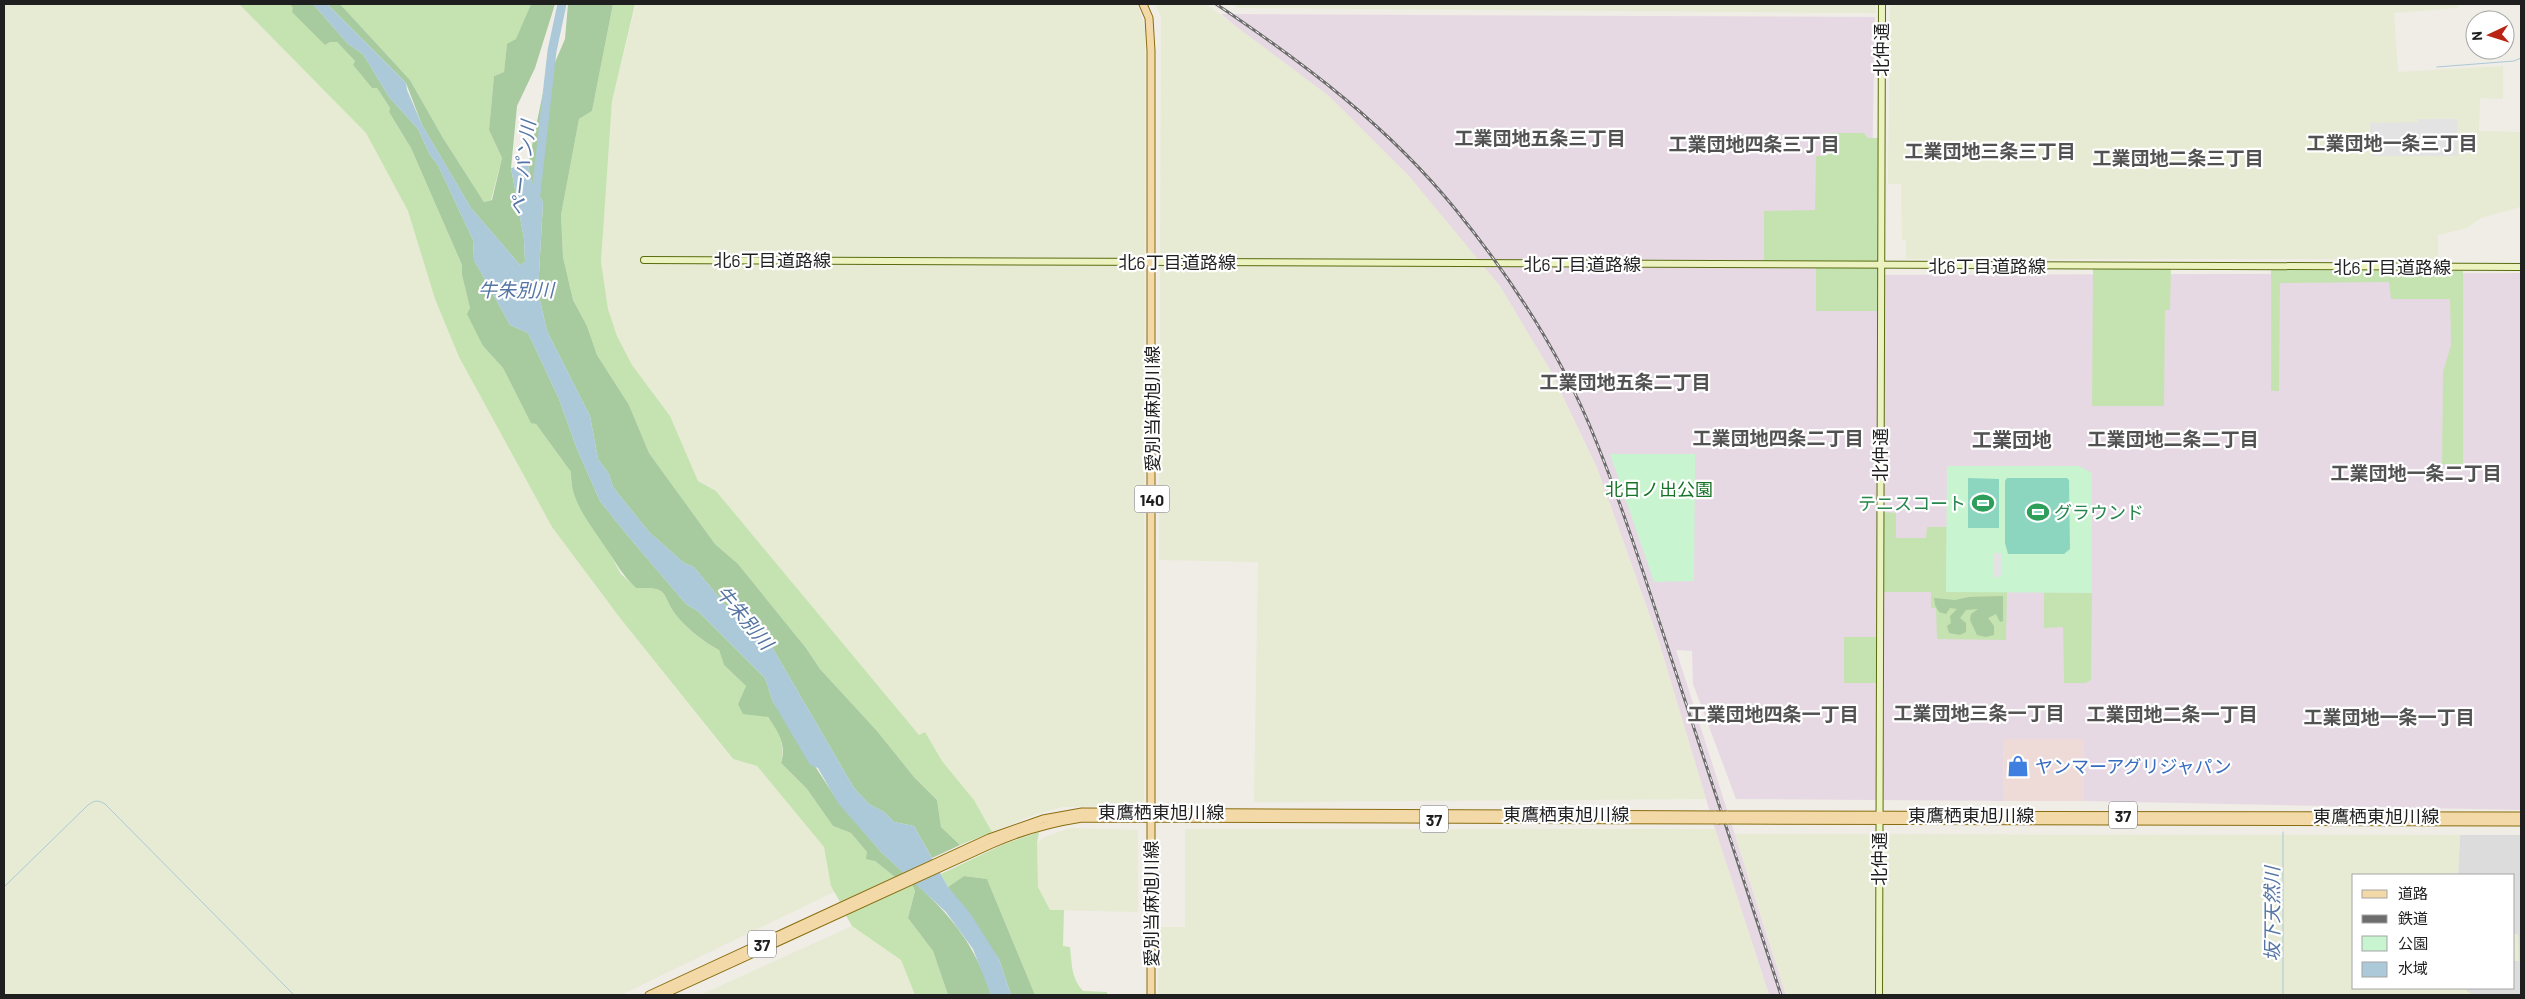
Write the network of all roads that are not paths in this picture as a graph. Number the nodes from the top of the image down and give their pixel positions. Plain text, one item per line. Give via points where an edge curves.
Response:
1 (1143, 4) edge
2 (1882, 4) edge
3 (644, 260) dead end
4 (1153, 262) junction
5 (1881, 265) junction
6 (2521, 267) edge
7 (1151, 816) junction
8 (2521, 816) edge
9 (1879, 818) junction
10 (2521, 822) edge
11 (877, 895) junction
12 (649, 995) edge
13 (662, 995) edge
14 (1151, 995) edge
15 (1879, 995) edge

1 - 4 main road, 愛別当麻旭川線 / 140 via 1149,18 1151,51
2 - 5 street, 北仲通
3 - 4 street, 北6丁目道路線
4 - 5 street, 北6丁目道路線
4 - 7 main road, 愛別当麻旭川線 / 140
5 - 6 street, 北6丁目道路線
5 - 9 street, 北仲通
7 - 9 main road, 東鷹栖東旭川線 / 37, bridge
7 - 11 main road, 東鷹栖東旭川線 / 37 via 1082,818 1044,825 978,847
7 - 14 main road, 愛別当麻旭川線 / 140
8 - 9 main road, 東鷹栖東旭川線 / 37
9 - 10 main road, 東鷹栖東旭川線 / 37
9 - 15 street, 北仲通
11 - 12 main road, 東鷹栖東旭川線 / 37
11 - 13 main road, 東鷹栖東旭川線 / 37

